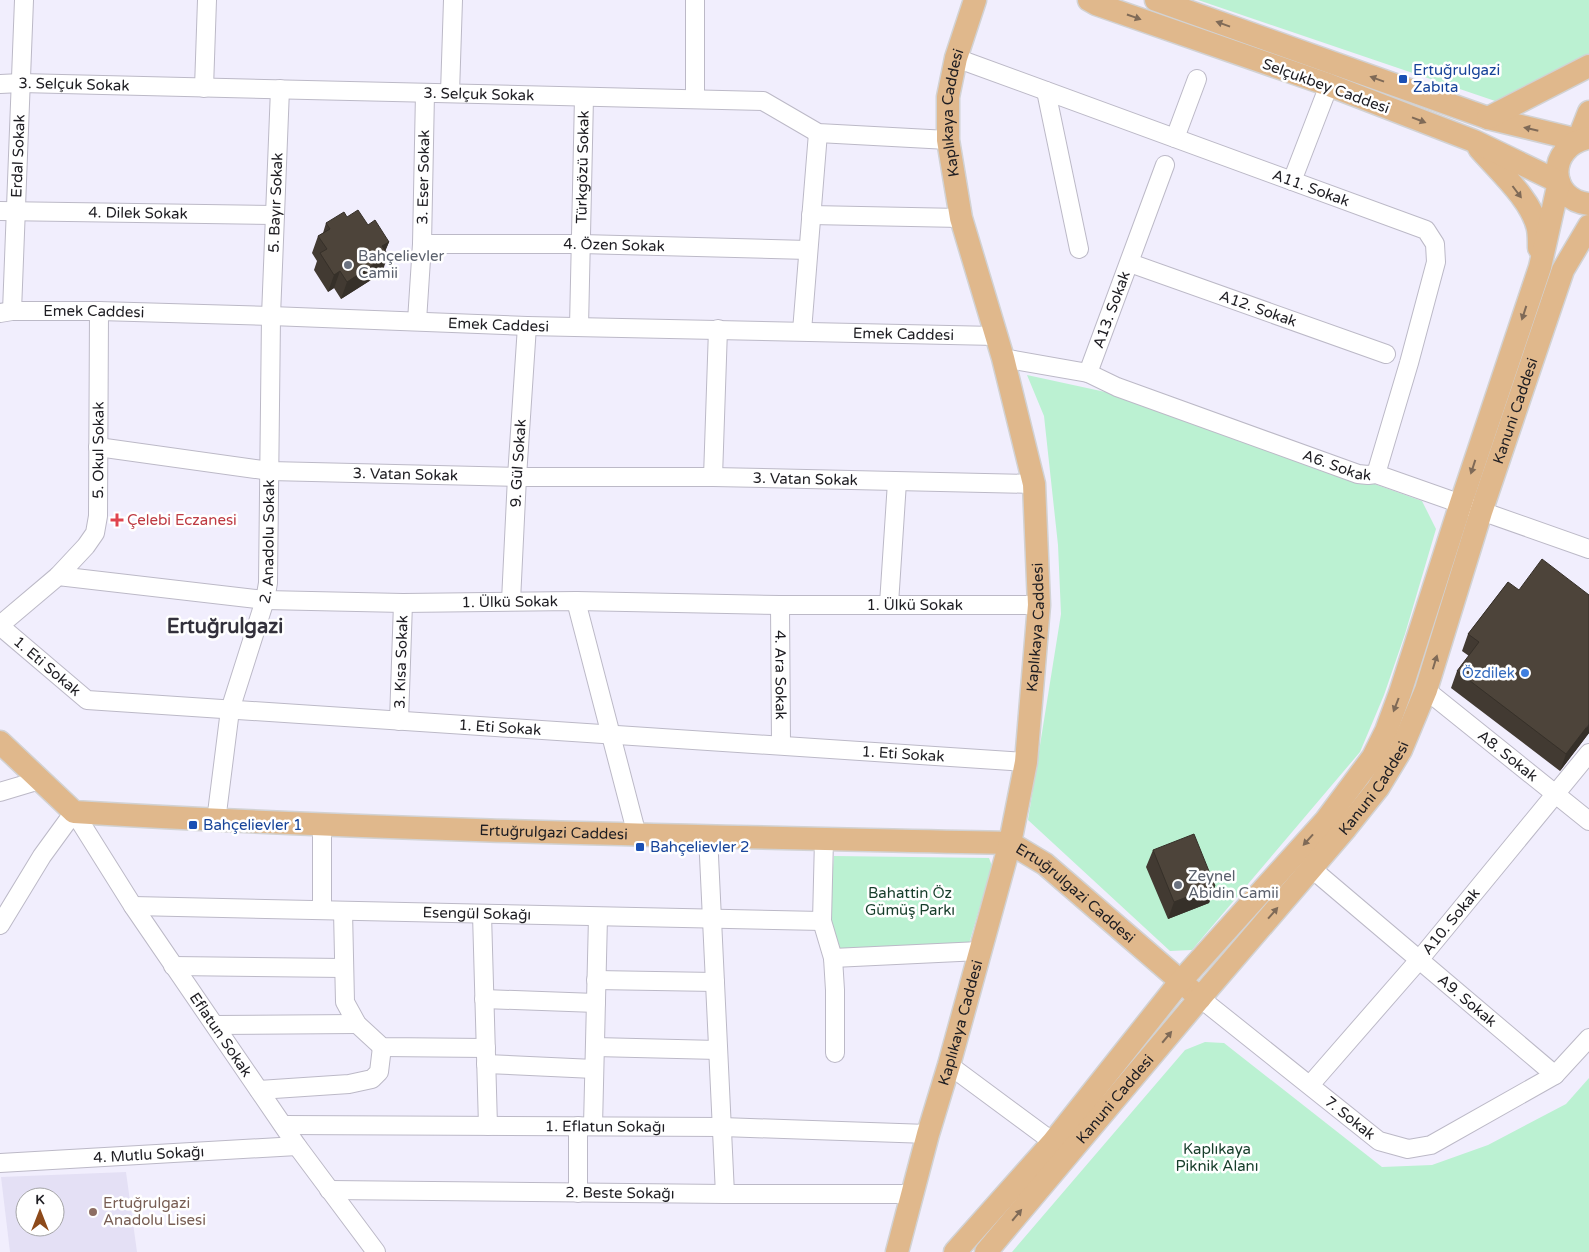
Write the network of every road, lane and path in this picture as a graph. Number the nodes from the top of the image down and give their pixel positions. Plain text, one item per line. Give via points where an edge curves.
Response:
1 (24, 0) edge
2 (207, 0) edge
3 (453, 0) edge
4 (694, 0) edge
5 (975, 0) edge
6 (1089, 0) edge
7 (1156, 0) edge
8 (956, 58) junction
9 (1589, 66) edge
10 (1196, 79) dead end
11 (0, 84) edge
12 (21, 84) junction
13 (1328, 85) junction
14 (204, 88) junction
15 (280, 89) junction
16 (1046, 91) junction
17 (425, 93) junction
18 (450, 93) junction
19 (584, 97) junction
20 (694, 99) junction
21 (1589, 112) edge
22 (1488, 118) junction
23 (818, 133) junction
24 (1175, 138) junction
25 (1584, 139) edge
26 (948, 140) junction
27 (1474, 141) junction
28 (1165, 165) dead end
29 (1292, 181) junction
30 (1559, 182) junction
31 (1589, 204) edge
32 (8, 211) edge
33 (275, 215) junction
34 (811, 215) junction
35 (961, 218) junction
36 (1589, 226) edge
37 (422, 244) junction
38 (581, 244) junction
39 (1079, 249) dead end
40 (808, 250) junction
41 (1589, 259) edge
42 (1130, 262) junction
43 (1540, 267) junction
44 (1563, 270) junction
45 (99, 311) junction
46 (6, 312) edge
47 (271, 316) junction
48 (417, 321) junction
49 (527, 326) junction
50 (579, 327) junction
51 (718, 329) junction
52 (802, 331) junction
53 (996, 336) junction
54 (1386, 354) dead end
55 (1003, 358) junction
56 (1088, 373) junction
57 (98, 446) junction
58 (270, 471) junction
59 (1376, 474) junction
60 (517, 477) junction
61 (713, 477) junction
62 (897, 482) junction
63 (1034, 484) junction
64 (1471, 508) junction
65 (1589, 549) edge
66 (58, 576) junction
67 (265, 600) junction
68 (511, 601) junction
69 (576, 601) junction
70 (403, 603) junction
71 (889, 604) junction
72 (780, 605) junction
73 (1039, 605) junction
74 (0, 626) edge
75 (1426, 690) junction
76 (230, 710) junction
77 (399, 721) junction
78 (610, 734) junction
79 (0, 742) edge
80 (781, 745) junction
81 (1589, 753) edge
82 (1026, 762) junction
83 (40, 780) junction
84 (0, 792) edge
85 (1557, 794) junction
86 (74, 812) junction
87 (216, 821) junction
88 (1589, 821) edge
89 (322, 825) junction
90 (637, 835) junction
91 (708, 835) junction
92 (824, 839) junction
93 (1010, 843) junction
94 (1311, 868) junction
95 (132, 906) junction
96 (322, 910) junction
97 (343, 911) junction
98 (482, 914) junction
99 (598, 916) junction
100 (712, 919) junction
101 (822, 921) junction
102 (0, 925) edge
103 (980, 951) junction
104 (833, 958) junction
105 (1419, 960) junction
106 (173, 966) junction
107 (344, 968) junction
108 (596, 980) junction
109 (715, 982) junction
110 (1180, 982) junction
111 (1200, 998) junction
112 (484, 999) junction
113 (596, 1003) junction
114 (357, 1024) junction
115 (215, 1025) junction
116 (1589, 1038) edge
117 (595, 1047) junction
118 (382, 1048) junction
119 (718, 1050) junction
120 (834, 1053) dead end
121 (486, 1056) junction
122 (949, 1065) junction
123 (594, 1069) junction
124 (1555, 1076) junction
125 (1310, 1085) junction
126 (260, 1090) junction
127 (283, 1125) junction
128 (488, 1126) junction
129 (585, 1126) junction
130 (722, 1127) junction
131 (928, 1134) junction
132 (1052, 1142) junction
133 (296, 1146) junction
134 (0, 1163) edge
135 (329, 1190) junction
136 (578, 1192) junction
137 (725, 1194) junction
138 (913, 1194) junction
139 (376, 1252) edge
140 (896, 1252) edge
141 (955, 1252) edge
142 (986, 1252) edge

1 - 12 street, Erdal Sokak
2 - 14 street
3 - 18 street
4 - 20 street
5 - 8 main road, Kaplıkaya Caddesi
6 -> 13 main road, Selçukbey Caddesi
22 -> 7 main road, Selçukbey Caddesi
8 - 16 street, A11. Sokak
8 - 26 main road, Kaplıkaya Caddesi via 948,97
9 - 22 main road
10 - 24 street
11 - 12 street, 3. Selçuk Sokak
12 - 14 street, 3. Selçuk Sokak
12 - 32 street, Erdal Sokak
13 -> 27 main road, Selçukbey Caddesi
13 - 29 street
14 - 15 street, 3. Selçuk Sokak
15 - 17 street, 3. Selçuk Sokak
15 - 33 street, 5. Bayır Sokak
16 - 24 street, A11. Sokak
16 - 39 street
17 - 18 street, 3. Selçuk Sokak
17 - 37 street, 3. Eser Sokak
18 - 19 street, 3. Selçuk Sokak
19 - 20 street, 3. Selçuk Sokak
19 - 38 street, Türkgözü Sokak
20 - 23 street, 3. Selçuk Sokak via 763,101
21 - 25 main road
25 -> 22 main road, Selçukbey Caddesi
23 - 26 street, 3. Selçuk Sokak
23 - 34 street
24 - 29 street, A11. Sokak
25 - 30 main road, Kanuni Caddesi via 1570,145 1563,153 1558,162
26 - 35 main road, Kaplıkaya Caddesi
27 - 30 main road, Selçukbey Caddesi
27 -> 43 main road via 1532,212 1538,229
28 - 42 street, A13. Sokak
29 - 59 street, A11. Sokak via 1426,230 1435,244 1436,262
30 - 31 main road via 1572,199
30 - 43 main road, Kanuni Caddesi
32 - 33 street, 4. Dilek Sokak
32 - 46 street, Erdal Sokak
33 - 47 street, 5. Bayır Sokak
34 - 35 street
34 - 40 street
35 - 53 main road, Kaplıkaya Caddesi
36 - 44 main road, Kanuni Caddesi
37 - 38 street, 4. Özen Sokak
37 - 48 street, 3. Eser Sokak
38 - 40 street, 4. Özen Sokak
38 - 50 street, Türkgözü Sokak
40 - 52 street
41 - 44 main road
42 - 54 street, A12. Sokak
42 - 56 street, A13. Sokak
43 -> 64 main road, Kanuni Caddesi
44 - 64 main road, Kanuni Caddesi
45 - 46 street, Emek Caddesi
45 - 47 street, Emek Caddesi
45 - 57 street, 5. Okul Sokak
47 - 48 street, Emek Caddesi
47 - 58 street, 2. Anadolu Sokak
48 - 49 street, Emek Caddesi
49 - 50 street, Emek Caddesi
49 - 60 street, 9. Gül Sokak
50 - 51 street, Emek Caddesi
51 - 52 street, Emek Caddesi
51 - 61 street
52 - 53 street, Emek Caddesi
53 - 55 main road, Kaplıkaya Caddesi
55 - 56 street
55 - 63 main road, Kaplıkaya Caddesi
56 - 59 street, A6. Sokak via 1358,474
57 - 58 street, 3. Vatan Sokak
57 - 66 street, 5. Okul Sokak via 95,533
58 - 60 street, 3. Vatan Sokak
58 - 67 street, 2. Anadolu Sokak
59 - 64 street, A6. Sokak
60 - 61 street, 3. Vatan Sokak
60 - 68 street, 9. Gül Sokak
61 - 62 street, 3. Vatan Sokak
62 - 63 street, 3. Vatan Sokak
62 - 71 street
63 - 73 main road, Kaplıkaya Caddesi
64 - 65 street, A6. Sokak
75 -> 64 main road, Kanuni Caddesi
64 -> 110 main road, Kanuni Caddesi via 1386,730 1373,756 1326,820
66 - 67 street, 1. Ülkü Sokak
66 - 74 street
67 - 70 street, 1. Ülkü Sokak
67 - 76 street, 2. Anadolu Sokak
68 - 69 street, 1. Ülkü Sokak
68 - 70 street, 1. Ülkü Sokak
69 - 72 street, 1. Ülkü Sokak
69 - 78 street
70 - 77 street, 3. Kısa Sokak
71 - 72 street, 1. Ülkü Sokak
71 - 73 street, 1. Ülkü Sokak
72 - 80 street, 4. Ara Sokak
73 - 82 main road, Kaplıkaya Caddesi
74 - 76 street, 1. Eti Sokak via 87,700
75 - 85 street, A8. Sokak
75 - 94 main road, Kanuni Caddesi via 1401,750 1378,788
76 - 77 street, 1. Eti Sokak
76 - 87 street, 2. Anadolu Sokak
77 - 78 street, 1. Eti Sokak
78 - 80 street, 1. Eti Sokak
78 - 90 street
79 - 83 main road
80 - 82 street, 1. Eti Sokak
81 - 85 street, A10. Sokak
82 - 93 main road, Kaplıkaya Caddesi
83 - 84 street
83 - 86 main road
85 - 88 street, A8. Sokak
85 - 105 street, A10. Sokak
86 - 87 main road, Ertuğrulgazi Caddesi
86 - 95 street, Eflatun Sokak
86 - 102 street via 42,856
87 - 89 main road, Ertuğrulgazi Caddesi
89 - 90 main road, Ertuğrulgazi Caddesi
89 - 96 street
90 - 91 main road, Ertuğrulgazi Caddesi
91 - 92 main road, Ertuğrulgazi Caddesi
91 - 100 street
92 - 93 main road, Ertuğrulgazi Caddesi
92 - 101 street
93 - 103 main road, Kaplıkaya Caddesi
93 - 110 main road, Ertuğrulgazi Caddesi via 1045,864
94 - 105 street, A9. Sokak
111 -> 94 main road, Kanuni Caddesi
95 - 96 street, Esengül Sokağı
95 - 106 street, Eflatun Sokak
96 - 97 street, Esengül Sokağı
97 - 98 street, Esengül Sokağı
97 - 107 street
98 - 99 street, Esengül Sokağı
98 - 112 street
99 - 100 street, Esengül Sokağı
99 - 108 street
100 - 101 street, Esengül Sokağı
100 - 109 street
101 - 104 street
103 - 104 street
103 - 122 main road, Kaplıkaya Caddesi
104 - 120 street via 836,990
105 - 124 street, A9. Sokak
105 - 125 street, A10. Sokak
106 - 107 street
106 - 115 street, Eflatun Sokak
107 - 114 street via 345,1002
108 - 109 street
108 - 113 street
109 - 119 street
110 - 111 main road, Ertuğrulgazi Caddesi
110 - 132 main road, Kanuni Caddesi
111 - 125 street, 7. Sokak
142 -> 111 main road, Kanuni Caddesi
112 - 113 street
112 - 121 street
113 - 117 street
114 - 115 street
114 - 118 street
115 - 126 street, Eflatun Sokak
116 - 124 street, 7. Sokak
117 - 119 street
117 - 123 street
118 - 121 street
118 - 126 street via 379,1072 372,1079 349,1084
119 - 130 street
121 - 123 street
121 - 128 street
122 - 131 main road, Kaplıkaya Caddesi
122 - 132 street
123 - 129 street
124 - 125 street, 7. Sokak via 1432,1145 1408,1149 1379,1142
126 - 127 street, Eflatun Sokak
127 - 128 street, 1. Eflatun Sokağı
127 - 133 street, Eflatun Sokak
128 - 129 street, 1. Eflatun Sokağı
129 - 130 street, 1. Eflatun Sokağı
129 - 136 street
130 - 131 street, 1. Eflatun Sokağı
130 - 137 street
131 - 138 main road, Kaplıkaya Caddesi
132 - 141 main road, Kanuni Caddesi
133 - 134 street, 4. Mutlu Sokağı
133 - 135 street, Eflatun Sokak
135 - 136 street, 2. Beste Sokağı
135 - 139 street, Eflatun Sokak
136 - 137 street, 2. Beste Sokağı
137 - 138 street, 2. Beste Sokağı
138 - 140 main road, Kaplıkaya Caddesi

